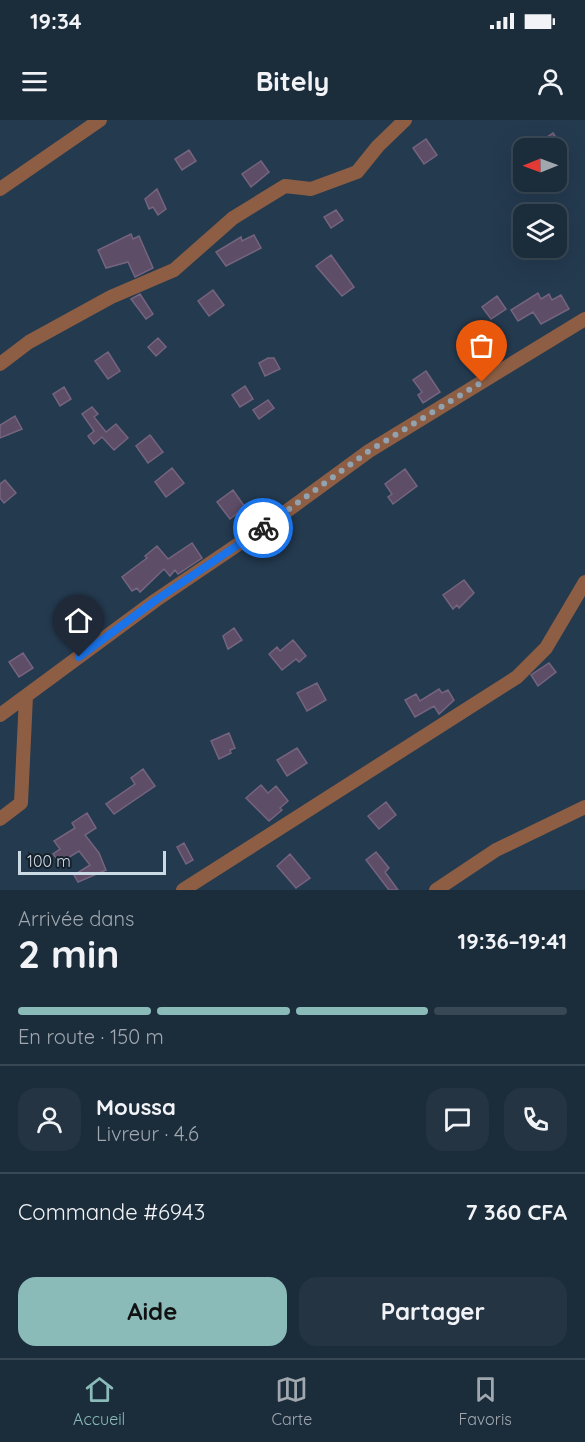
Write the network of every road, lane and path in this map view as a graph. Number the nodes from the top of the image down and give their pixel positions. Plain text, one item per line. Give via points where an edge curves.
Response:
1 (100, 120) edge
2 (405, 120) edge
3 (0, 189) edge
4 (585, 320) edge
5 (0, 363) edge
6 (585, 582) edge
7 (26, 696) junction
8 (0, 715) edge
9 (585, 807) edge
10 (0, 819) edge
11 (183, 890) edge
12 (436, 890) edge

1 - 3 street
2 - 5 street via 357,172 311,189 285,186 233,218 174,270 111,297 29,342
4 - 7 street via 369,451
6 - 11 street via 546,648 518,677
7 - 8 street
7 - 10 street via 21,804
9 - 12 street via 496,850

